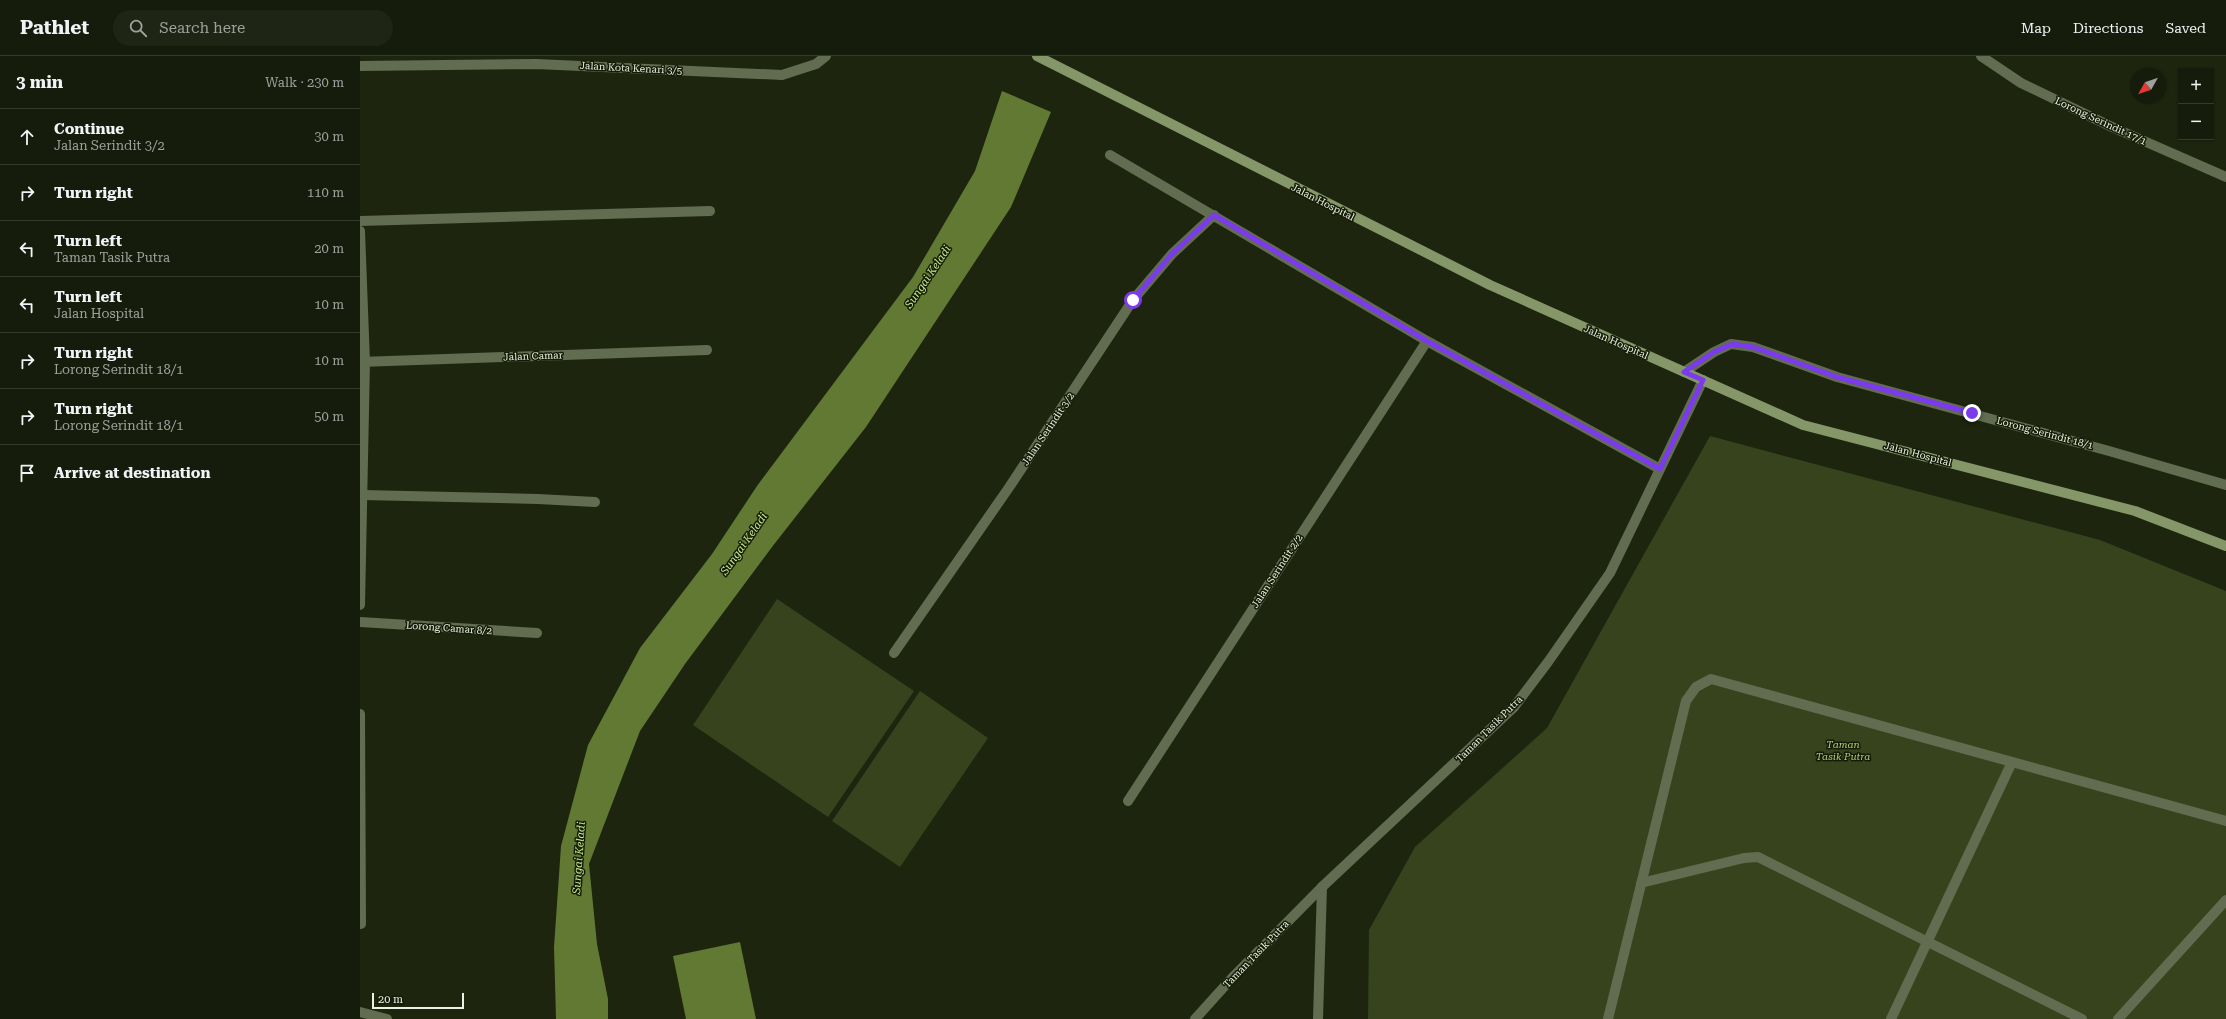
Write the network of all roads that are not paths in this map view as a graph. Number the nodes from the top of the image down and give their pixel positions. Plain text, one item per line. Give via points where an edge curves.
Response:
1 (826, 56) edge
2 (1037, 56) edge
3 (1981, 56) edge
4 (536, 60) edge
5 (360, 66) edge
6 (1110, 155) dead end
7 (2226, 177) edge
8 (710, 211) dead end
9 (1214, 215) junction
10 (360, 221) edge
11 (360, 231) edge
12 (1427, 341) junction
13 (707, 350) dead end
14 (362, 362) edge
15 (1684, 372) junction
16 (1703, 380) junction
17 (1660, 469) junction
18 (2226, 485) edge
19 (362, 496) junction
20 (595, 502) dead end
21 (2226, 546) edge
22 (360, 605) edge
23 (360, 622) edge
24 (538, 634) dead end
25 (894, 653) dead end
26 (360, 714) edge
27 (2012, 762) junction
28 (1128, 801) dead end
29 (2226, 821) edge
30 (1641, 883) junction
31 (1322, 886) junction
32 (2226, 900) edge
33 (361, 924) edge
34 (1927, 942) junction
35 (360, 1012) edge
36 (387, 1019) edge
37 (1195, 1019) edge
38 (1318, 1019) edge
39 (1608, 1019) edge
40 (1891, 1019) edge
41 (2082, 1019) edge
42 (2118, 1019) edge

1 - 4 street, Jalan Kota Kenari 3/5 via 816,64 782,75
2 - 15 main road, Jalan Hospital via 1490,286
3 - 7 street, Lorong Serindit 17/1 via 2028,86 2112,127
4 - 5 street, Jalan Kota Kenari 3/5
6 - 9 street
8 - 10 street
9 - 12 street
9 - 25 street, Jalan Serindit 3/2 via 1172,254 1133,300 1010,486
11 - 14 street
12 - 17 street
12 - 28 street, Jalan Serindit 2/2
13 - 14 street, Jalan Camar
14 - 19 street
15 - 16 main road, Jalan Hospital
15 - 18 street, Lorong Serindit 18/1 via 1714,352 1732,344 1753,347 1837,377 2094,446
16 - 17 street, Taman Tasik Putra
16 - 21 main road, Jalan Hospital via 1803,424 2135,511
17 - 31 street, Taman Tasik Putra via 1610,572 1514,707
19 - 20 street
19 - 22 street
23 - 24 street, Lorong Camar 8/2
26 - 33 street
27 - 29 street
27 - 30 street via 1711,679 1696,687 1686,701
27 - 34 street
30 - 34 street via 1744,858 1758,857
30 - 39 street
31 - 37 street, Taman Tasik Putra
31 - 38 street
32 - 42 street
34 - 40 street
34 - 41 street
35 - 36 street

